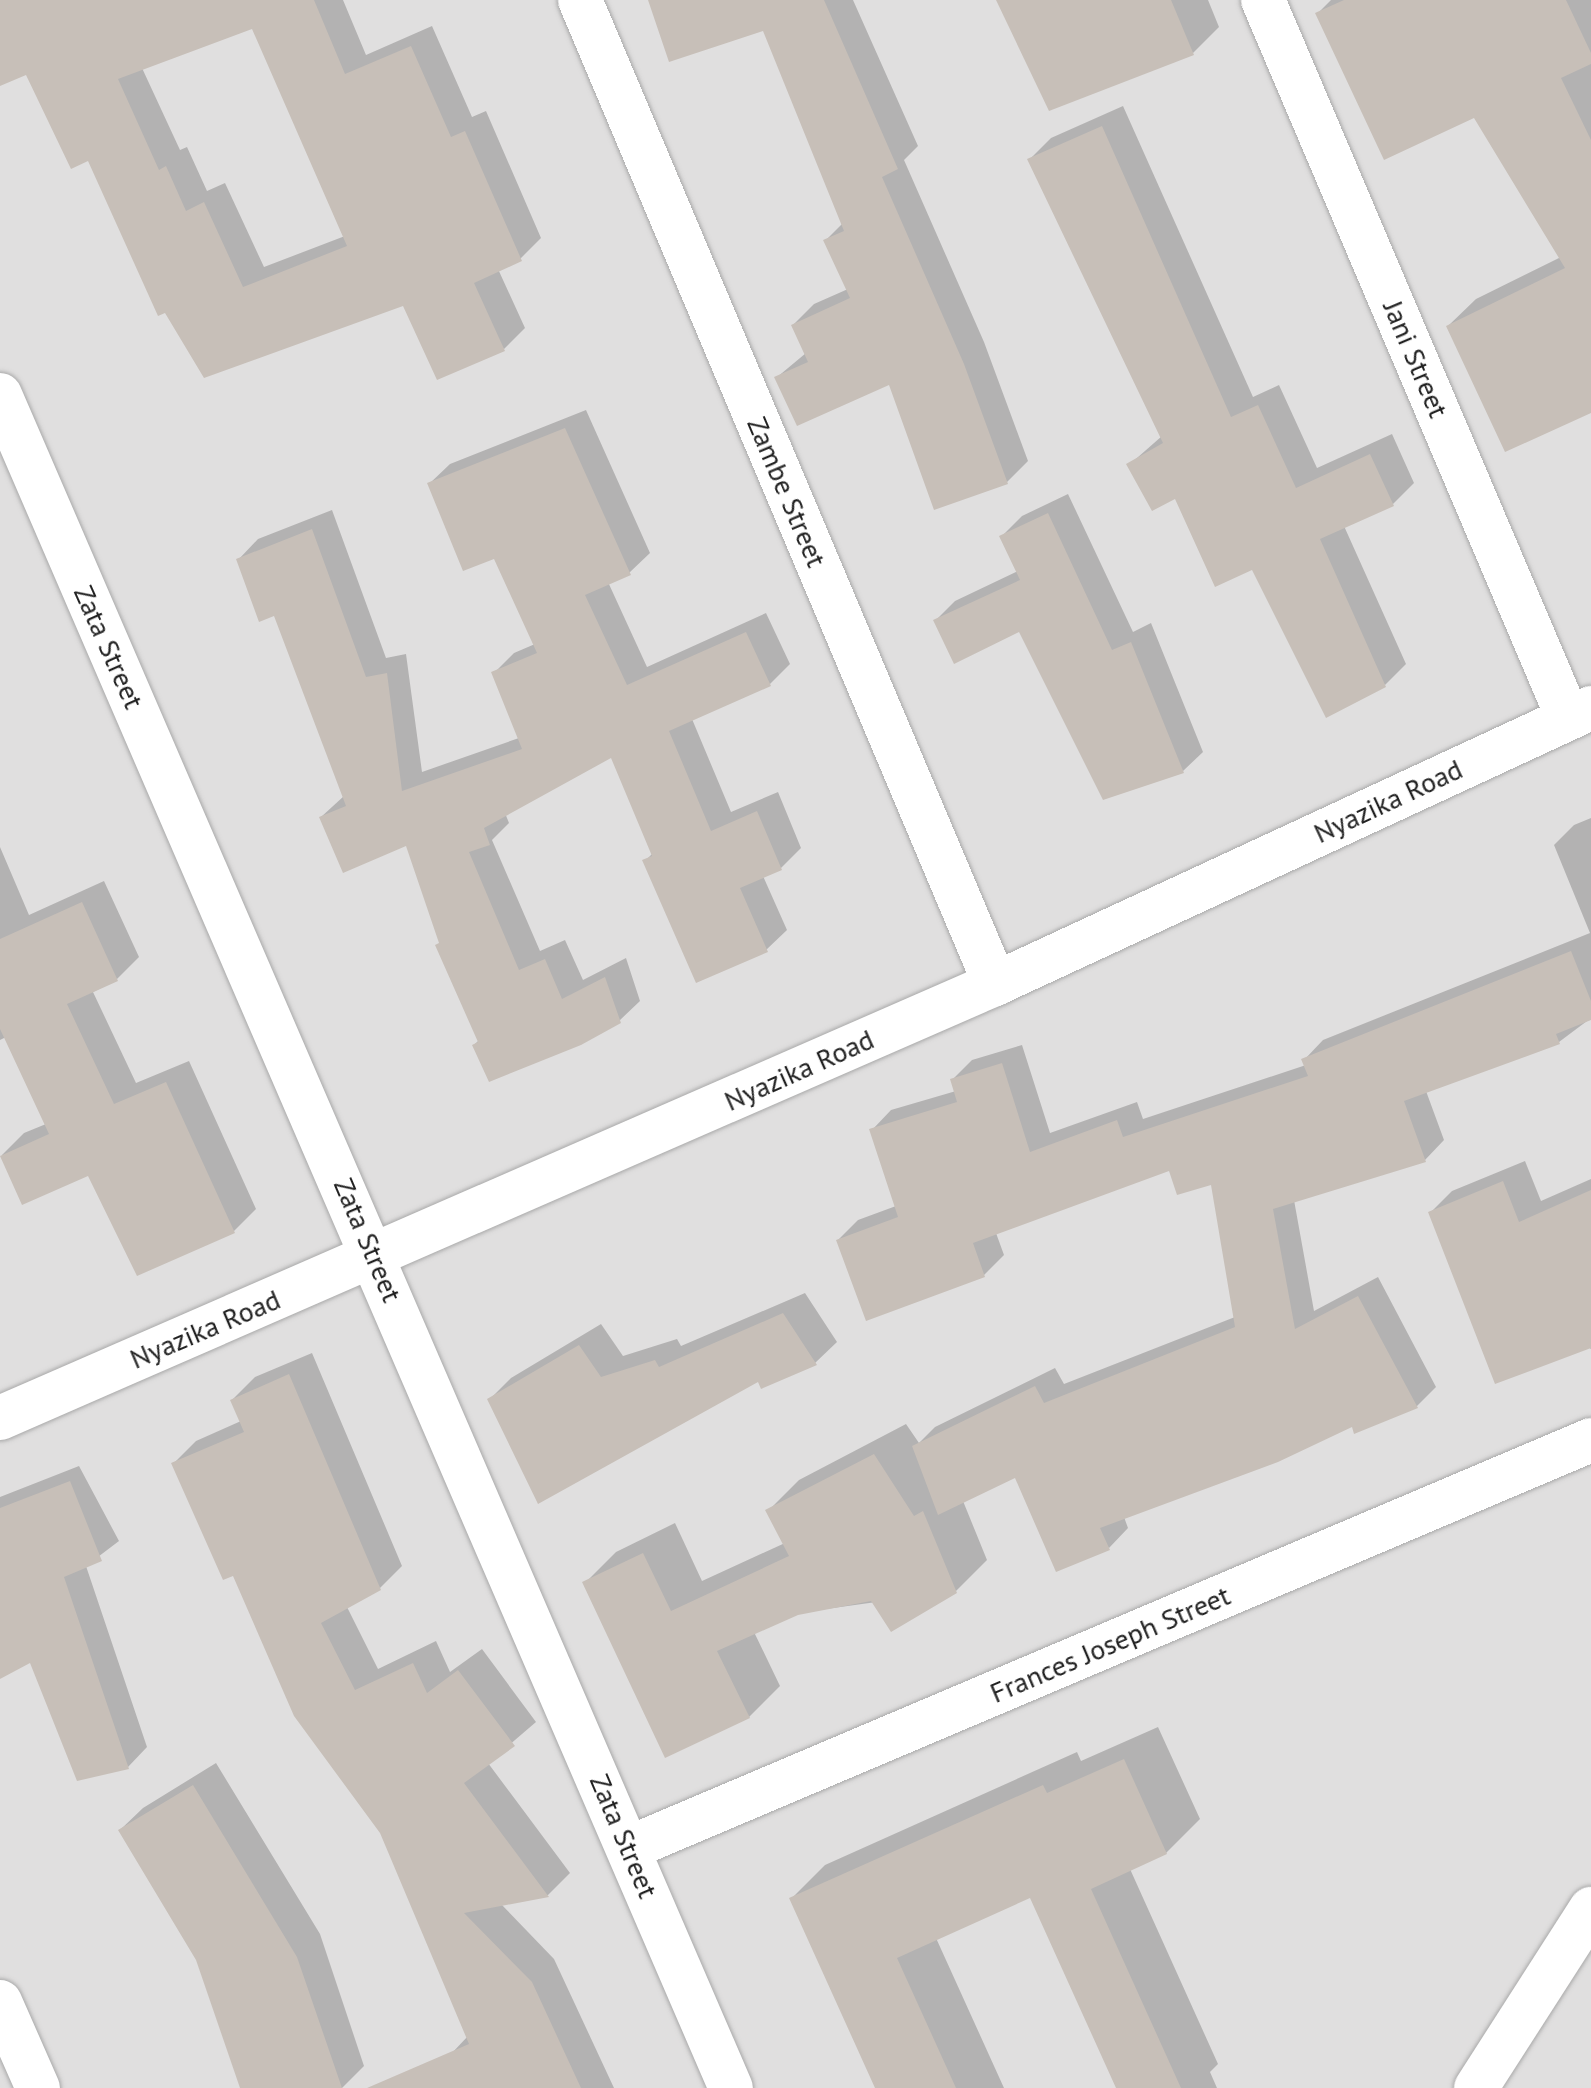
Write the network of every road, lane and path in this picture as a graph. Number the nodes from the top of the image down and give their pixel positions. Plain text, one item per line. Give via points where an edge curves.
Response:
1 (580, 0) edge
2 (1263, 0) edge
3 (0, 395) edge
4 (1580, 713) edge
5 (995, 984) junction
6 (375, 1255) junction
7 (0, 1418) edge
8 (1591, 1440) edge
9 (629, 1848) junction
10 (1591, 1909) edge
11 (0, 2002) edge
12 (38, 2088) edge
13 (731, 2088) edge
14 (1476, 2088) edge

1 - 5 street, Zambe Street
2 - 4 street, Jani Street
3 - 6 street, Zata Street
4 - 5 street, Nyazika Road
5 - 6 street, Nyazika Road
6 - 7 street, Nyazika Road
6 - 9 street, Zata Street
8 - 9 street, Frances Joseph Street
9 - 13 street, Zata Street
10 - 14 street
11 - 12 street

